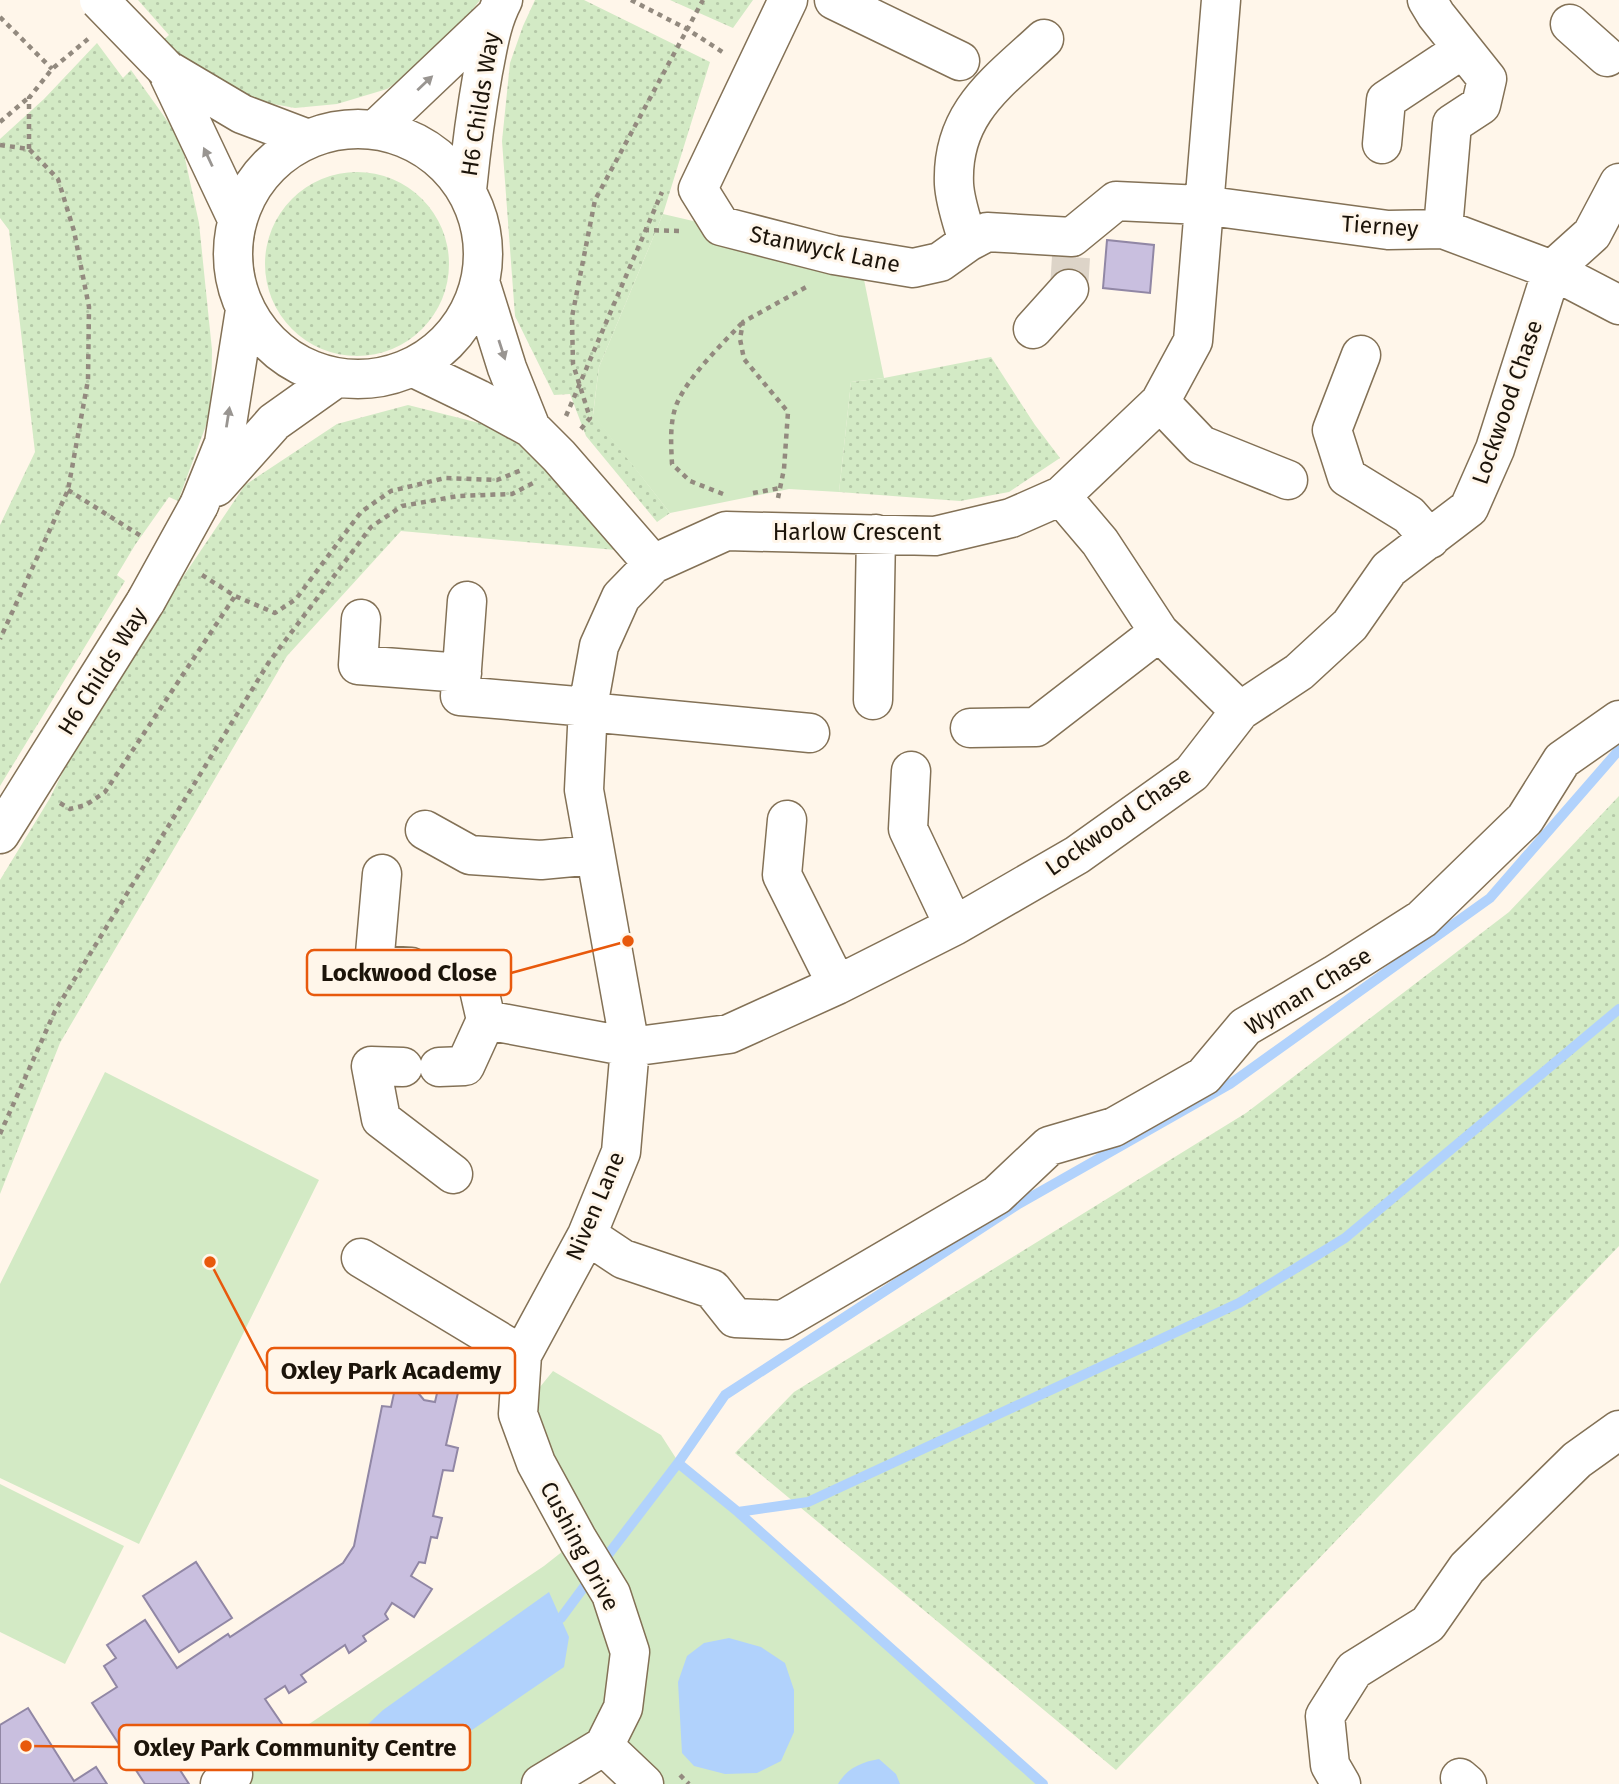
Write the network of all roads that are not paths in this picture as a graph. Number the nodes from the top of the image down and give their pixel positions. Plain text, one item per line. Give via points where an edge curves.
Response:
1 (788, 0) edge
2 (834, 0) edge
3 (1221, 0) edge
4 (1427, 0) edge
5 (499, 9) edge
6 (96, 17) edge
7 (1570, 24) dead end
8 (1044, 39) dead end
9 (1463, 49) junction
10 (1607, 57) dead end
11 (960, 61) dead end
12 (166, 69) junction
13 (375, 130) junction
14 (309, 139) junction
15 (1382, 144) dead end
16 (1619, 183) edge
17 (467, 190) junction
18 (1202, 205) junction
19 (237, 219) junction
20 (1443, 229) junction
21 (968, 242) junction
22 (1071, 261) junction
23 (1552, 270) junction
24 (481, 285) junction
25 (1619, 305) edge
26 (245, 310) junction
27 (1033, 329) dead end
28 (1361, 355) dead end
29 (414, 368) junction
30 (335, 379) junction
31 (1160, 402) junction
32 (531, 428) junction
33 (1288, 480) dead end
34 (1061, 496) junction
35 (200, 505) junction
36 (876, 534) junction
37 (1430, 538) junction
38 (653, 564) junction
39 (467, 601) dead end
40 (361, 619) dead end
41 (1158, 632) junction
42 (462, 673) junction
43 (873, 700) dead end
44 (588, 710) junction
45 (1240, 711) junction
46 (1619, 720) edge
47 (970, 728) dead end
48 (810, 733) dead end
49 (911, 771) dead end
50 (787, 820) dead end
51 (425, 830) dead end
52 (0, 834) edge
53 (594, 855) junction
54 (382, 874) dead end
55 (954, 926) junction
56 (411, 967) dead end
57 (448, 970) dead end
58 (837, 985) junction
59 (486, 1020) junction
60 (630, 1046) junction
61 (453, 1174) dead end
62 (587, 1235) junction
63 (361, 1258) dead end
64 (522, 1355) junction
65 (1619, 1430) edge
66 (604, 1746) junction
67 (541, 1784) edge
68 (644, 1784) edge
69 (1341, 1784) edge

1 - 21 street, Stanwyck Lane via 698,189 721,226 834,255 913,268 940,262
2 - 11 street
3 - 18 street, Harlow Crescent
4 - 9 street
13 -> 5 street, H6 Childs Way
5 - 17 street, H6 Childs Way via 475,119
6 - 12 street, bridge
7 - 10 street
8 - 21 street via 981,97 958,139 954,185
9 - 15 street via 1386,100
9 - 20 street via 1487,79 1481,105 1452,124
12 - 14 street via 242,114
19 -> 12 street
13 - 14 street via 341,129
13 - 17 street via 412,140 443,161
14 - 19 street via 277,158 253,186
16 - 23 street via 1592,234
17 - 24 street via 480,220 485,253
18 - 20 street, Tierney via 1388,230
18 - 22 street via 1116,201
18 - 31 street, Harlow Crescent via 1193,341
19 - 26 street via 232,250 235,281
20 - 23 street, Tierney
21 - 22 street, Stanwyck Lane via 986,232
22 - 27 street
23 - 25 street
23 - 37 street, Lockwood Chase via 1495,449 1469,508
24 - 29 street via 467,319 443,347
24 -> 32 street
26 - 30 street via 268,342 299,365
35 -> 26 street, H6 Childs Way via 224,443
28 - 37 street via 1332,430 1347,477 1409,515
29 - 30 street via 376,379
29 - 32 street
30 - 35 street, H6 Childs Way via 274,422
31 - 33 street via 1201,445
31 - 34 street, Harlow Crescent
32 - 38 street
34 - 36 street, Harlow Crescent via 1011,518 935,536
34 - 41 street via 1100,542
35 - 52 street, H6 Childs Way, bridge via 146,601
36 - 38 street, Harlow Crescent via 726,531
36 - 43 street
37 - 45 street, Lockwood Chase via 1389,569 1350,625 1299,672
38 - 44 street, Harlow Crescent via 621,597 599,646
39 - 42 street
40 - 42 street via 358,665
41 - 45 street
41 - 47 street via 1036,727
42 - 44 street via 460,696
44 - 48 street
44 - 53 street, Harlow Crescent via 584,790
45 - 55 street, Lockwood Chase via 1192,773 1077,855
46 - 62 street, Wyman Chase via 1562,760 1525,819 1422,919 1245,1027 1204,1076 1114,1127 1049,1146 997,1195 783,1320 735,1318 712,1289 623,1259
49 - 55 street via 908,829
50 - 58 street via 782,875
51 - 53 street via 470,855 541,860
53 - 60 street, Harlow Crescent
54 - 56 street via 374,965
55 - 58 street, Lockwood Chase
57 - 59 street via 475,972
58 - 60 street, Lockwood Chase via 729,1034
59 - 60 street, Lockwood Chase
59 - 61 street via 466,1066 371,1066 381,1119
60 - 62 street, Niven Lane via 621,1152
62 - 64 street, Niven Lane
63 - 64 street
64 - 66 street, Cushing Drive via 518,1414 536,1463 611,1594 631,1652 623,1708
65 - 69 street via 1577,1460 1467,1568 1428,1624 1354,1670 1325,1716 1330,1765
66 - 67 street
66 - 68 street

